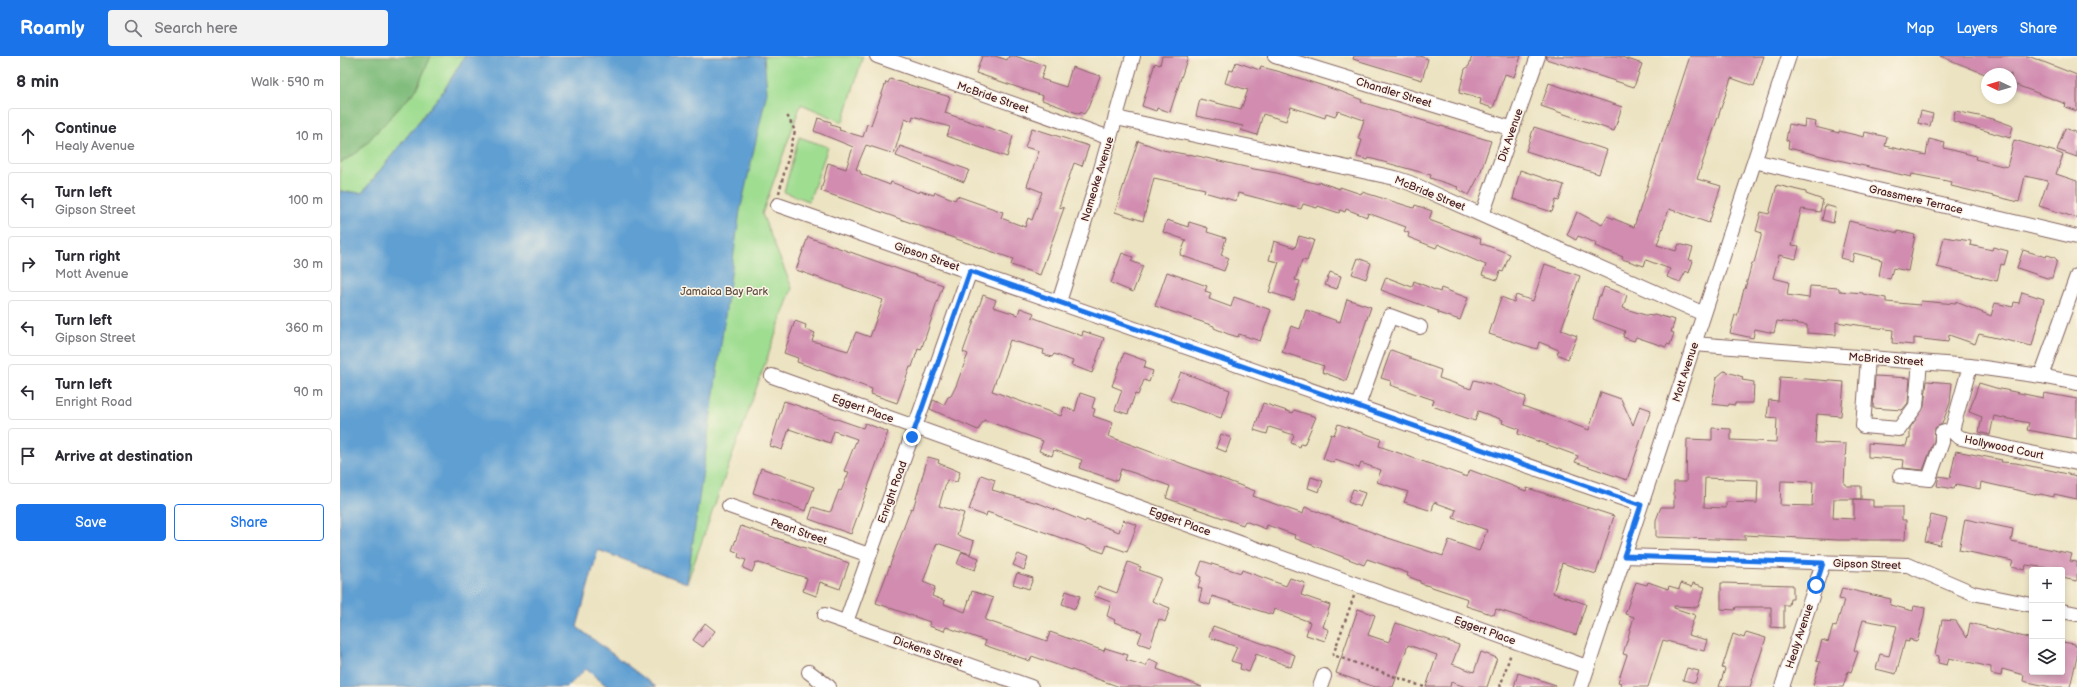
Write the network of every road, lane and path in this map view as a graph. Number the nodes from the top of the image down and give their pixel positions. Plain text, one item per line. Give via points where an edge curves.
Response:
1 (877, 56) edge
2 (1133, 56) edge
3 (1275, 56) edge
4 (1538, 56) edge
5 (1789, 56) edge
6 (787, 114) dead end
7 (1116, 118) junction
8 (1513, 128) junction
9 (1110, 138) junction
10 (1754, 161) junction
11 (778, 205) joint
12 (1482, 215) junction
13 (2077, 238) edge
14 (970, 271) junction
15 (2077, 276) edge
16 (1059, 302) junction
17 (1704, 314) junction
18 (1420, 327) dead end
19 (1694, 344) junction
20 (1868, 358) junction
21 (1920, 362) junction
22 (1970, 366) junction
23 (772, 376) dead end
24 (2041, 376) junction
25 (2077, 383) edge
26 (1358, 406) junction
27 (915, 427) junction
28 (1952, 430) junction
29 (2077, 463) edge
30 (1900, 476) dead end
31 (1641, 505) junction
32 (729, 506) dead end
33 (869, 555) junction
34 (1624, 556) junction
35 (1823, 563) junction
36 (1354, 596) dead end
37 (2029, 604) edge
38 (2065, 612) edge
39 (2077, 614) edge
40 (824, 615) dead end
41 (846, 622) junction
42 (1512, 651) dead end
43 (1588, 666) junction
44 (809, 672) dead end
45 (829, 687) edge
46 (1031, 687) edge
47 (1424, 687) edge
48 (1500, 687) edge
49 (1581, 687) edge
50 (1782, 687) edge

1 - 9 street, McBride Street
2 - 7 street, Nameoke Avenue
3 - 8 street, Chandler Street
4 - 8 street, Dix Avenue
5 - 10 street, Mott Avenue
6 - 11 path via 795,131
7 - 9 street, Nameoke Avenue
7 - 12 street, McBride Street via 1395,178
8 - 12 street, Dix Avenue
9 - 16 street, Nameoke Avenue
10 - 13 street, Grassmere Terrace
10 - 17 street, Mott Avenue
11 - 14 street, Gipson Street
12 - 17 street, McBride Street
14 - 16 street, Gipson Street
14 - 27 street, Enright Road
15 - 24 street
16 - 26 street, Gipson Street
17 - 19 street, Mott Avenue
18 - 26 street via 1390,316
19 - 20 street, McBride Street
19 - 31 street, Mott Avenue
20 - 21 street, McBride Street
20 - 21 street via 1863,426 1899,429 1916,406
21 - 22 street, McBride Street
22 - 24 street, McBride Street
22 - 28 street, Hollywood Court
23 - 27 street, Eggert Place
24 - 25 street, McBride Street
26 - 31 street, Gipson Street
27 - 33 street, Enright Road
27 - 43 street, Eggert Place
28 - 29 street, Hollywood Court via 1961,438
28 - 30 street via 1942,433 1942,442 1929,479
31 - 34 street, Mott Avenue
32 - 33 street, Pearl Street
33 - 41 street, Enright Road
34 - 35 street, Gipson Street
34 - 43 street, Mott Avenue
35 - 37 street, Gipson Street via 1908,565 1973,593
35 - 50 street, Healy Avenue
36 - 47 path via 1333,655
38 - 39 street
40 - 41 street, Dickens Street
41 - 46 street, Dickens Street
42 - 48 path
43 - 49 street, Mott Avenue
44 - 45 street

